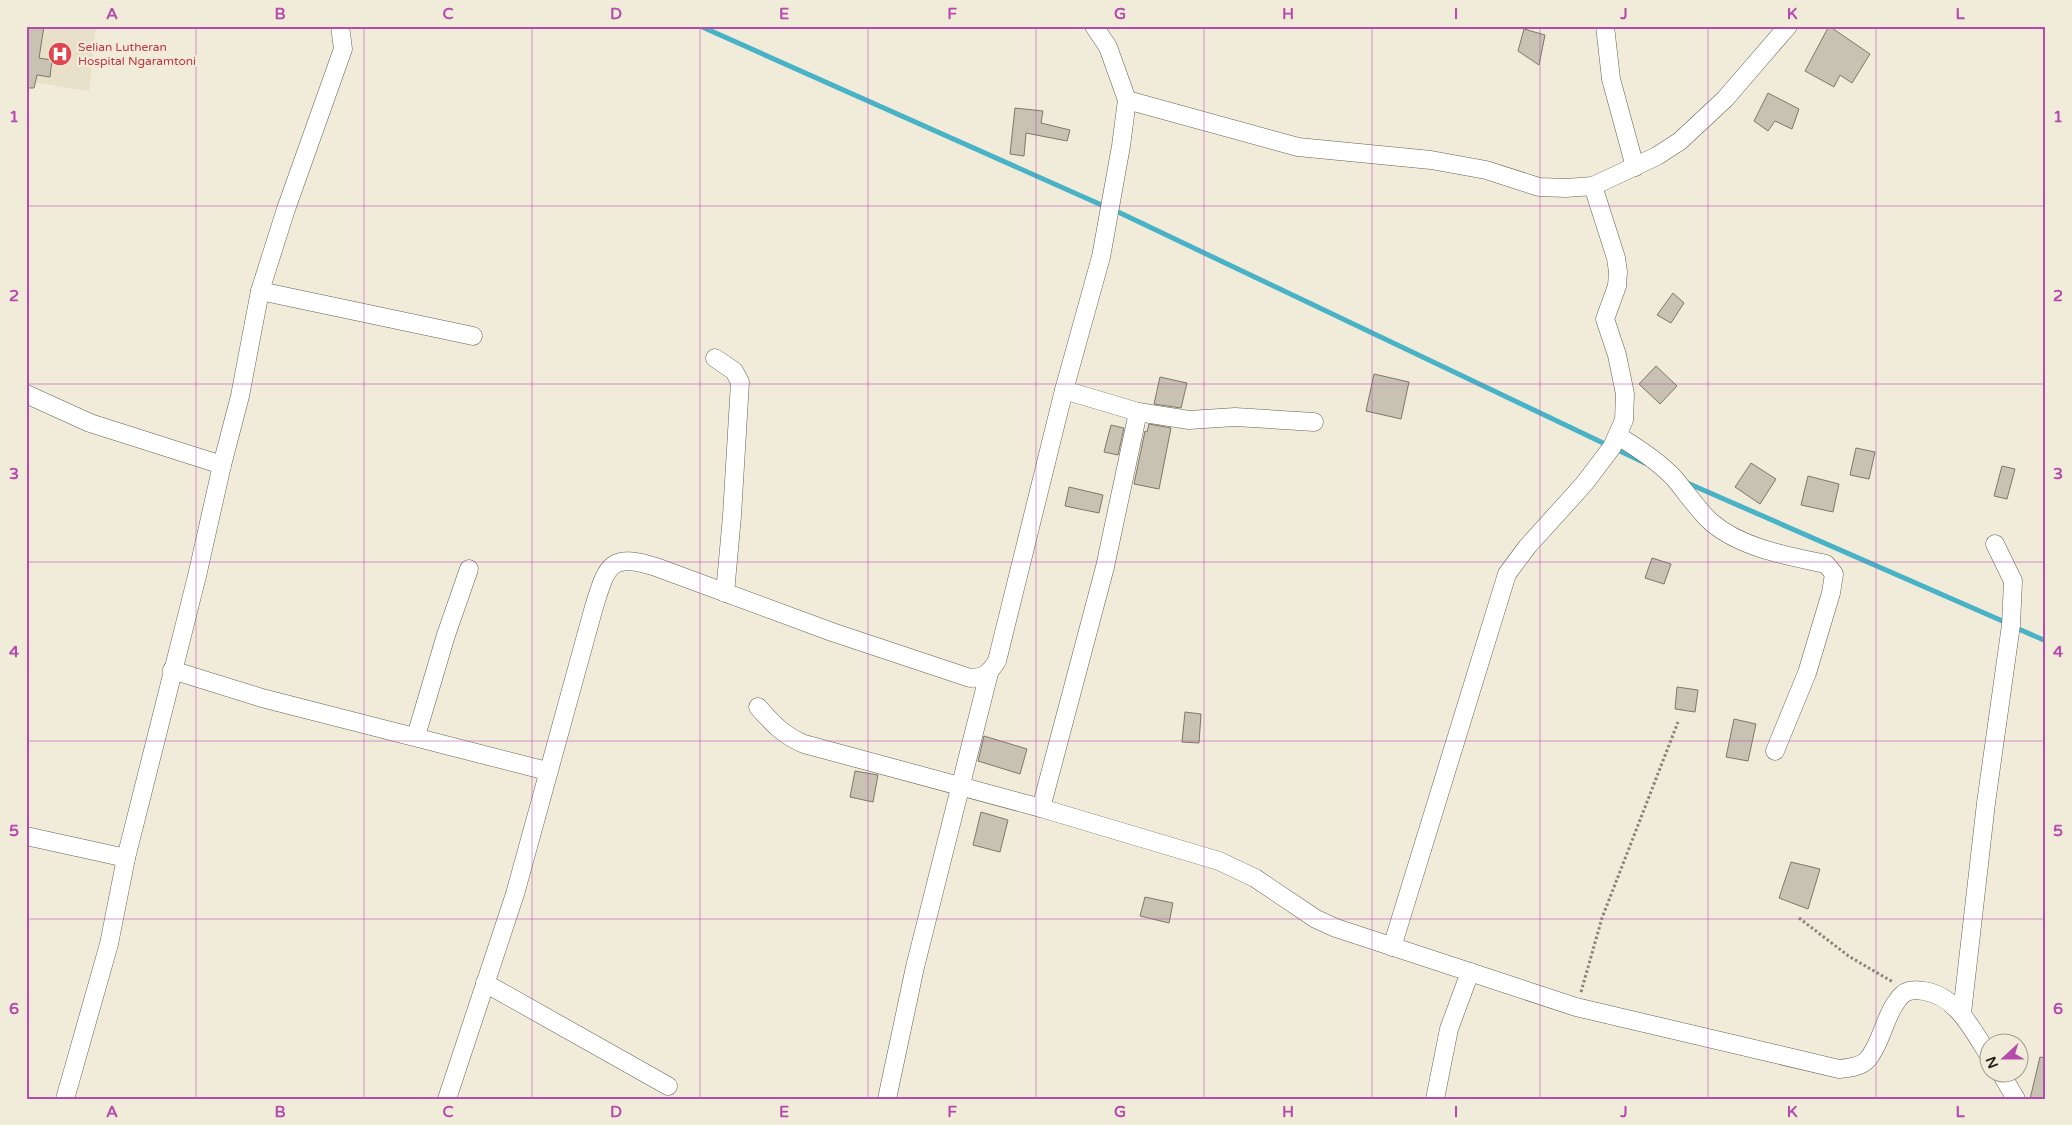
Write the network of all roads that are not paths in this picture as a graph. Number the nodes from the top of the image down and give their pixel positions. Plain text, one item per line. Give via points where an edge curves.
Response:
1 (1094, 26) edge
2 (1605, 26) edge
3 (1788, 26) edge
4 (342, 27) edge
5 (1127, 100) junction
6 (1635, 167) junction
7 (1593, 186) junction
8 (260, 291) junction
9 (473, 336) dead end
10 (715, 358) dead end
11 (1064, 390) junction
12 (26, 394) edge
13 (1138, 412) junction
14 (1314, 422) dead end
15 (1618, 436) junction
16 (222, 464) junction
17 (1995, 544) dead end
18 (469, 569) dead end
19 (724, 593) junction
20 (172, 670) junction
21 (989, 673) junction
22 (758, 707) dead end
23 (416, 736) junction
24 (1775, 751) dead end
25 (547, 770) junction
26 (961, 787) junction
27 (1041, 808) junction
28 (26, 836) edge
29 (126, 858) junction
30 (1392, 947) junction
31 (1470, 972) junction
32 (485, 983) junction
33 (1962, 1013) junction
34 (1980, 1041) edge
35 (2006, 1082) edge
36 (668, 1086) dead end
37 (65, 1099) edge
38 (447, 1099) edge
39 (887, 1099) edge
40 (1435, 1099) edge
41 (2016, 1099) edge

1 - 5 street via 1108,47
2 - 6 street via 1611,79
3 - 6 street via 1698,126 1657,156
4 - 8 street via 343,49
5 - 7 street via 1298,147 1431,160 1486,170 1539,187
5 - 11 street via 1107,228
6 - 7 street
7 - 15 street via 1618,272 1604,319 1625,394 1626,407
8 - 9 street
8 - 16 street via 240,396
10 - 19 street via 734,371 740,382
11 - 13 street
11 - 21 street via 1002,649
12 - 16 street via 90,423
13 - 14 street via 1189,420 1235,417
13 - 27 street via 1105,567
15 - 24 street via 1645,452 1672,476 1712,522 1727,532 1789,556 1831,567 1834,574 1831,593 1807,673
15 - 30 street via 1584,484 1527,546 1507,574
16 - 20 street
17 - 33 street via 2013,580 2011,625 1986,803
18 - 23 street
19 - 21 street via 970,678
19 - 25 street via 633,560 612,566 605,574 594,608
20 - 23 street via 262,698
20 - 29 street
21 - 26 street
22 - 26 street via 777,729 804,744
23 - 25 street
25 - 32 street via 515,894
26 - 27 street
26 - 39 street via 915,967
27 - 30 street via 1219,861 1255,878 1316,918
28 - 29 street
29 - 37 street via 109,944
30 - 31 street
31 - 33 street via 1576,1007 1839,1069 1856,1067 1867,1061 1897,1000 1909,990 1932,992
31 - 40 street via 1449,1029
32 - 36 street
32 - 38 street
33 - 34 street
35 - 41 street

